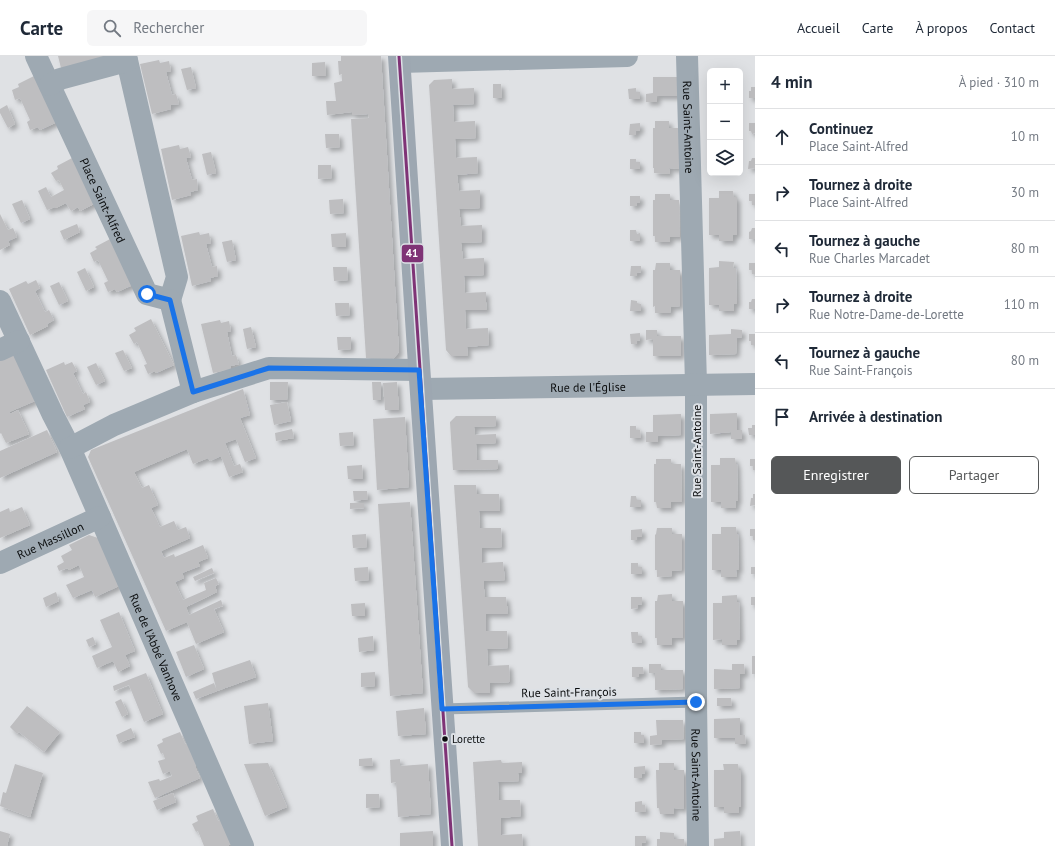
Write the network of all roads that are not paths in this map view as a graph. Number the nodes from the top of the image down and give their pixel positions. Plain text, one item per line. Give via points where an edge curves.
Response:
1 (36, 56) edge
2 (627, 56) edge
3 (687, 56) edge
4 (127, 59) edge
5 (399, 59) edge
6 (50, 84) junction
7 (170, 300) junction
8 (0, 301) edge
9 (9, 345) edge
10 (420, 380) junction
11 (696, 384) junction
12 (755, 384) edge
13 (193, 392) junction
14 (70, 448) junction
15 (100, 517) junction
16 (0, 564) edge
17 (696, 702) junction
18 (442, 709) junction
19 (243, 846) edge
20 (452, 846) edge
21 (698, 846) edge

1 - 6 street, Place Saint-Alfred
2 - 5 street
3 - 11 street, Rue Saint-Antoine
4 - 6 street
4 - 7 street via 177,277
5 - 10 street
6 - 7 street, Place Saint-Alfred via 147,294
7 - 13 street
8 - 9 street, Rue de l'Abbé Vanhove
9 - 14 street, Rue de l'Abbé Vanhove via 53,414
10 - 11 street, Rue de l'Église
10 - 13 street, Rue de l'Église via 269,368
10 - 18 street
11 - 12 street, Rue de l'Église
11 - 17 street, Rue Saint-Antoine
13 - 14 street, Rue de l'Église via 114,425
14 - 15 street, Rue de l'Abbé Vanhove
15 - 16 street, Rue Massillon
15 - 19 street, Rue de l'Abbé Vanhove
17 - 18 lane, Rue Saint-François
17 - 21 street, Rue Saint-Antoine
18 - 20 street

